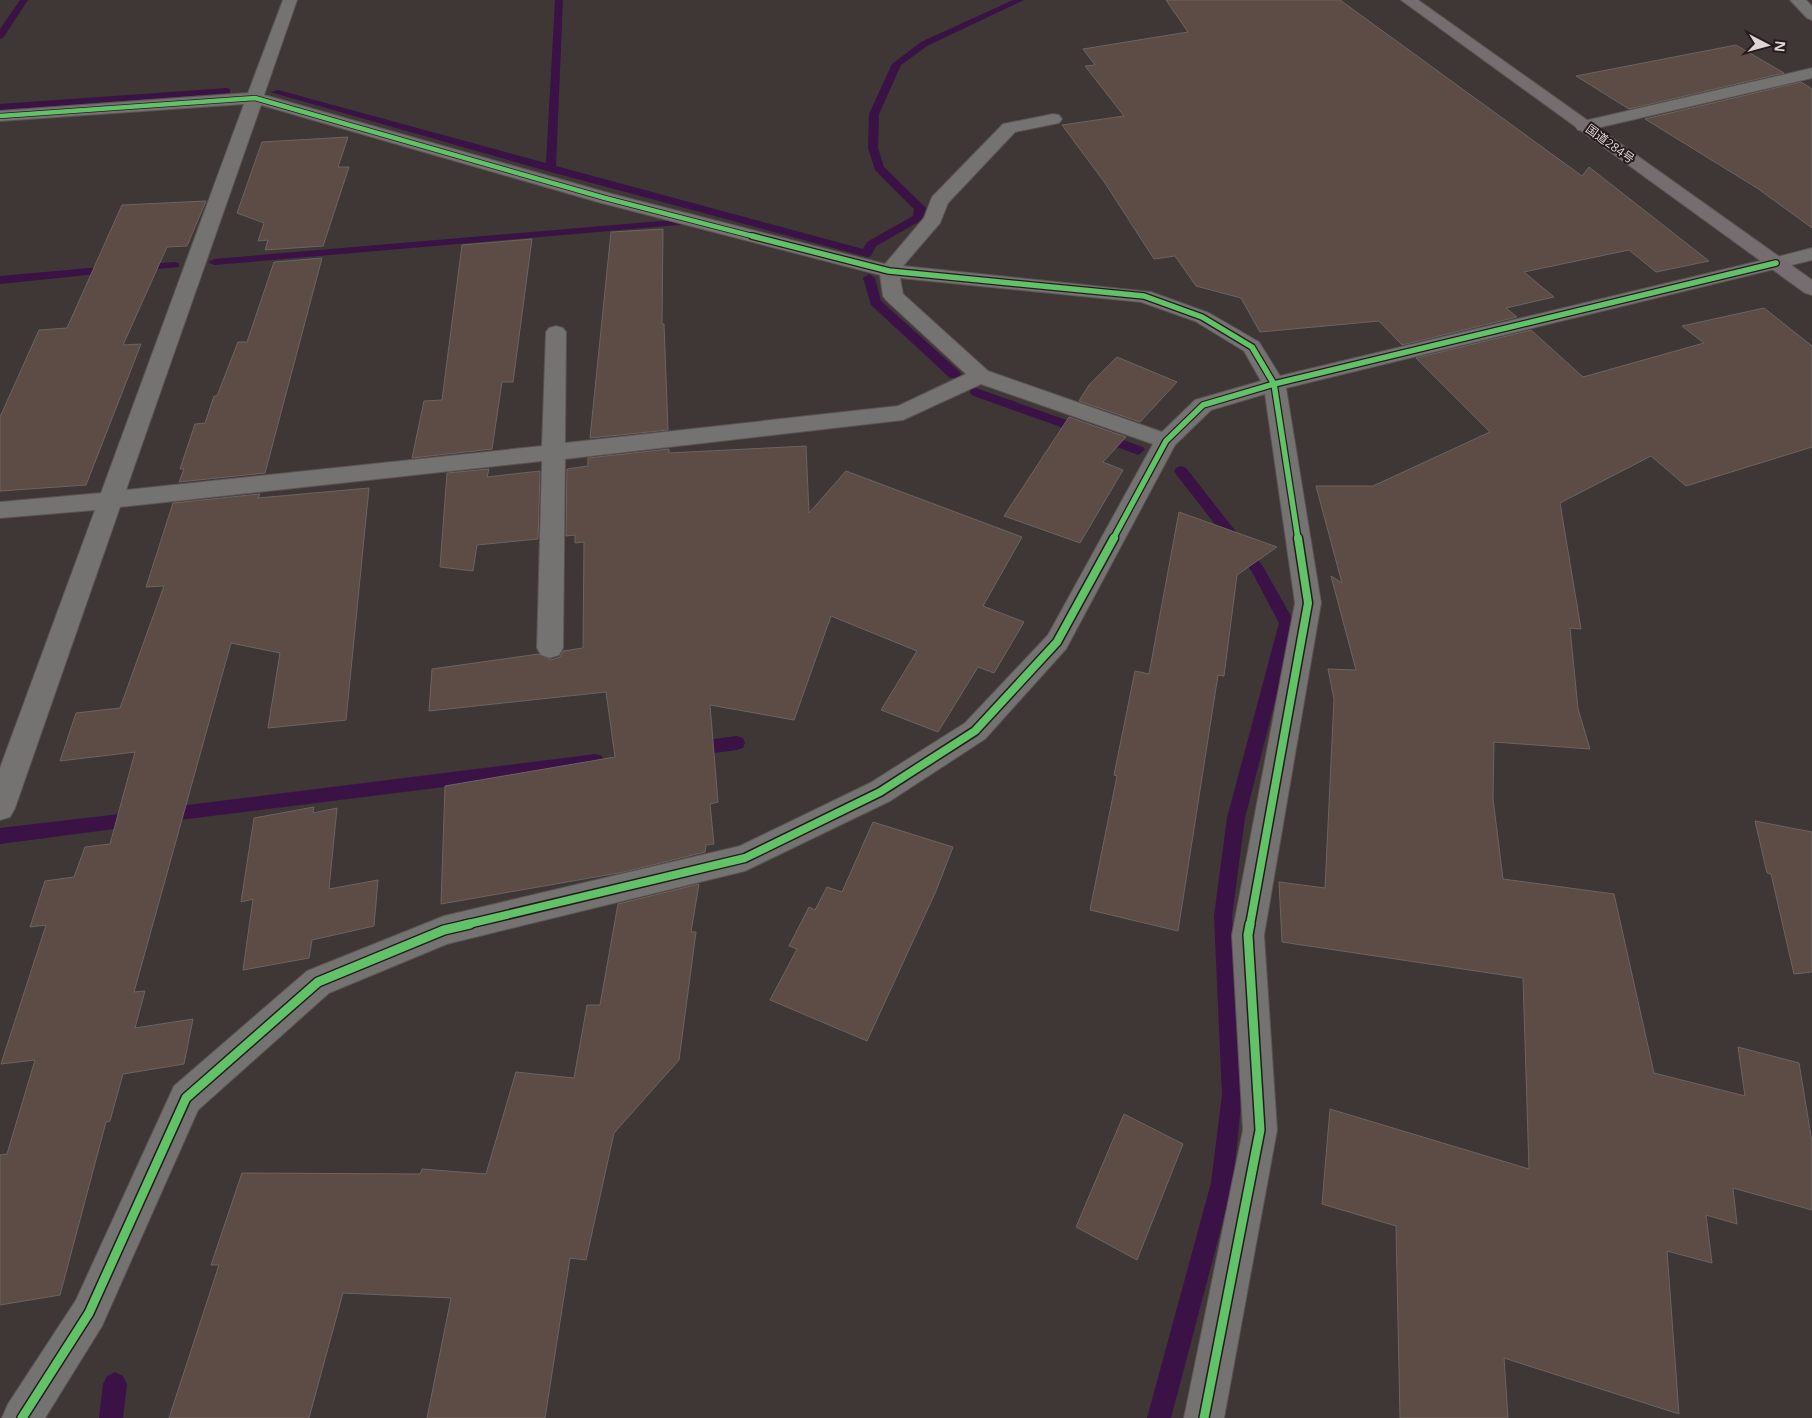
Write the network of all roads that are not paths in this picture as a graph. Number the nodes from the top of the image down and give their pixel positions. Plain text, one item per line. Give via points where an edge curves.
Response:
1 (290, 0) edge
2 (1408, 0) edge
3 (1797, 0) edge
4 (1812, 15) edge
5 (1812, 73) edge
6 (254, 98) junction
7 (0, 116) edge
8 (1053, 119) dead end
9 (1584, 126) junction
10 (1812, 254) edge
11 (1776, 263) junction
12 (889, 271) junction
13 (1812, 289) edge
14 (556, 332) dead end
15 (980, 376) junction
16 (1274, 384) junction
17 (1166, 441) junction
18 (554, 451) junction
19 (110, 500) junction
20 (0, 510) edge
21 (550, 648) dead end
22 (0, 808) edge
23 (22, 1418) edge
24 (1204, 1418) edge

1 - 6 street
2 - 9 highway, 国道284号
3 - 4 street
5 - 9 street
6 - 7 street
6 - 12 street via 605,198
6 - 19 street
8 - 12 street via 1009,128 940,201 933,218
9 - 11 highway, 国道284号
10 - 11 street
11 - 13 highway, 国道284号
11 - 16 street
12 - 15 street via 893,296
12 - 16 street via 1144,296 1202,317 1252,347
14 - 18 street
15 - 17 street
15 - 18 street via 903,413
16 - 17 street via 1203,406
16 - 24 street via 1308,603 1248,935 1260,1130
17 - 23 street via 1057,642 975,731 888,787 745,858 444,930 318,982 186,1098 89,1313
18 - 19 street
18 - 21 street
19 - 20 street
19 - 22 street

